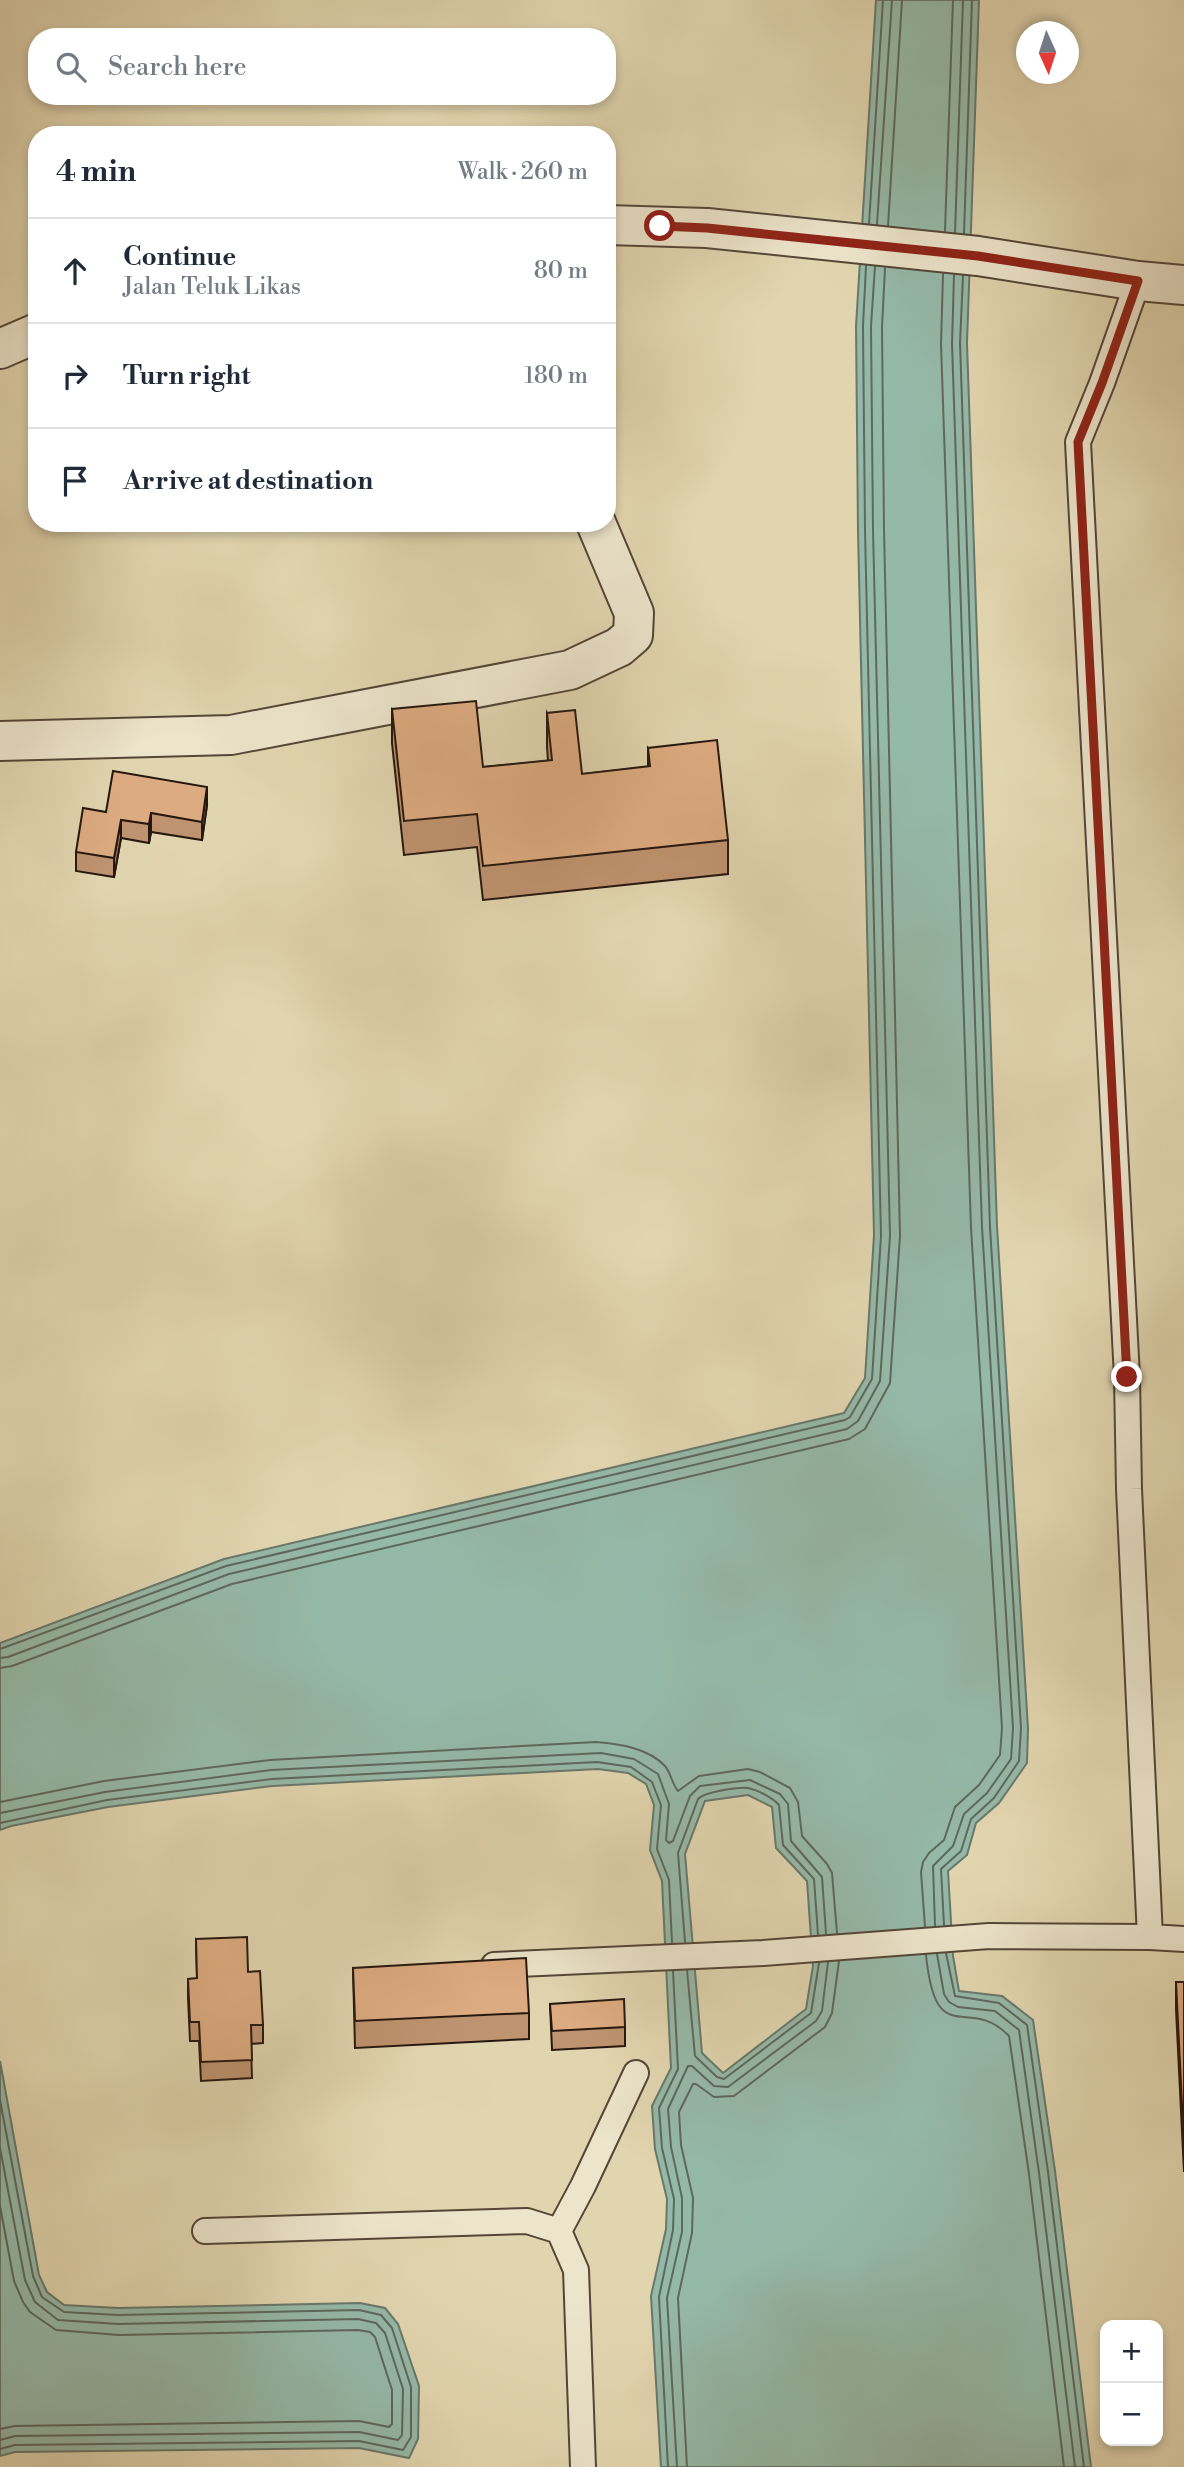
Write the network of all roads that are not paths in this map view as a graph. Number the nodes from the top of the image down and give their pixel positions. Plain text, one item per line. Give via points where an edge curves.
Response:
1 (616, 225) edge
2 (1138, 281) junction
3 (1184, 285) edge
4 (28, 337) edge
5 (0, 349) edge
6 (600, 532) edge
7 (0, 741) edge
8 (1150, 1937) junction
9 (1184, 1939) edge
10 (477, 1966) edge
11 (636, 2073) dead end
12 (205, 2231) dead end
13 (559, 2231) junction
14 (583, 2467) edge

1 - 2 street via 707,228 978,256
2 - 3 street
2 - 8 lane via 1078,442 1127,1377
4 - 5 street
6 - 7 street via 634,613 633,635 619,647 570,670 231,735
8 - 9 lane
8 - 10 lane via 989,1936 763,1953
11 - 13 lane
12 - 13 lane via 527,2221
13 - 14 lane via 576,2270

